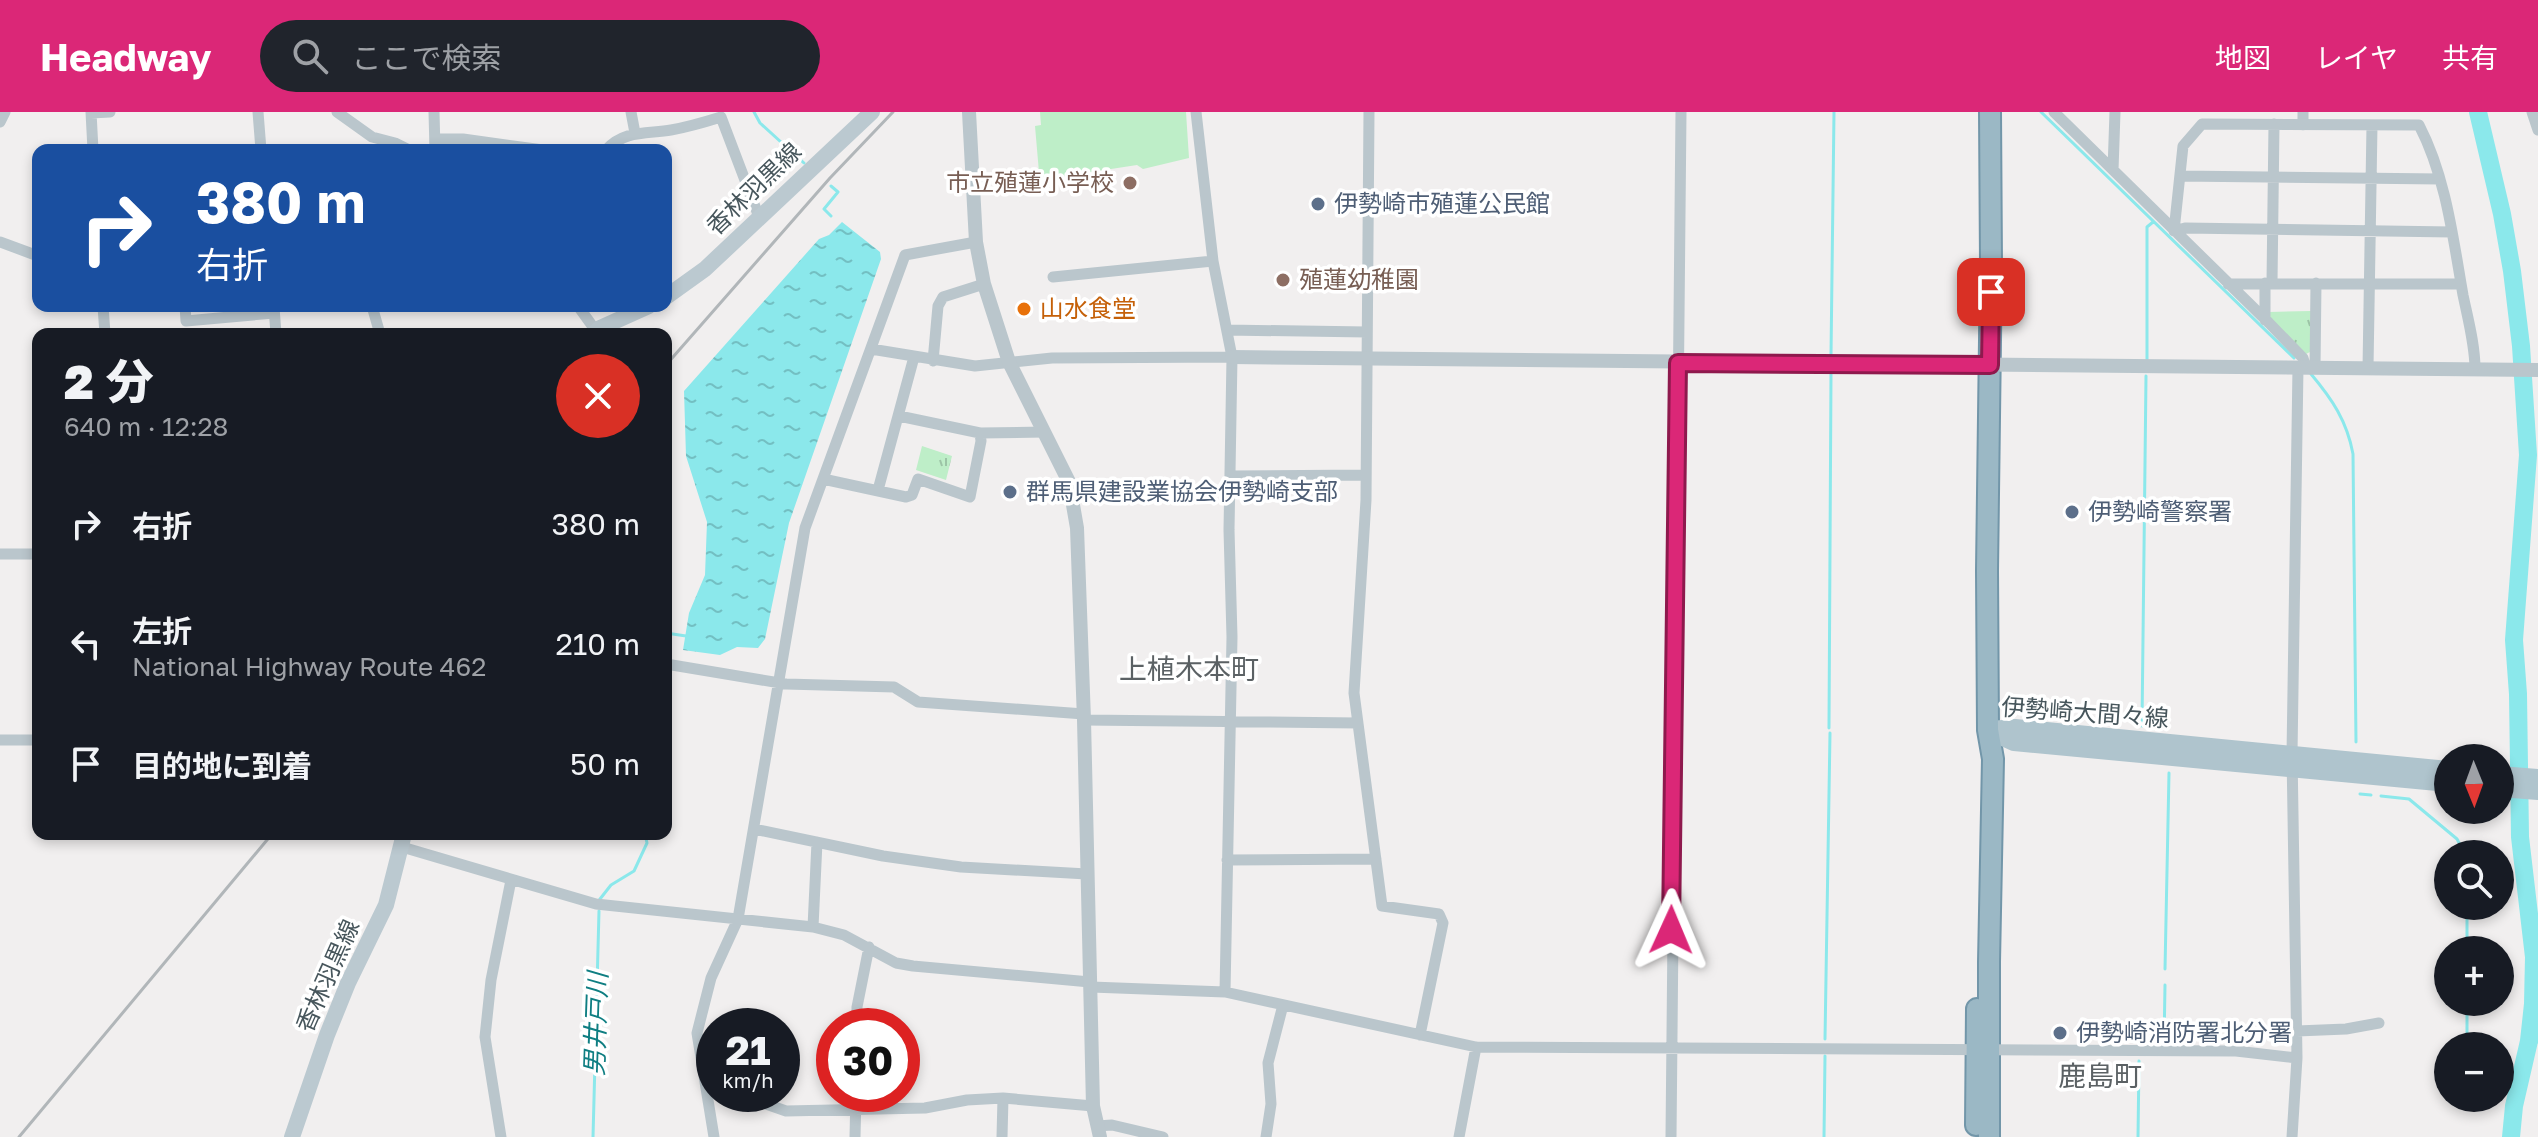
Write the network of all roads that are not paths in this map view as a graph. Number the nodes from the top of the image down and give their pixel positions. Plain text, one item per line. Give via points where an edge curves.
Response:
1 (5, 112) edge
2 (110, 112) edge
3 (258, 112) edge
4 (337, 112) edge
5 (434, 112) edge
6 (631, 112) edge
7 (872, 112) edge
8 (969, 112) edge
9 (1196, 112) edge
10 (1369, 112) edge
11 (1681, 112) edge
12 (1990, 112) edge
13 (2054, 112) edge
14 (2115, 112) edge
15 (2532, 112) edge
16 (91, 113) edge
17 (2303, 118) edge
18 (0, 122) edge
19 (2274, 124) junction
20 (2372, 125) junction
21 (2538, 130) edge
22 (635, 133) junction
23 (93, 144) edge
24 (261, 144) edge
25 (397, 144) edge
26 (435, 144) edge
27 (499, 144) edge
28 (612, 144) edge
29 (2113, 170) junction
30 (2180, 176) junction
31 (2274, 178) junction
32 (2371, 179) junction
33 (2440, 179) junction
34 (759, 217) junction
35 (2273, 229) junction
36 (2174, 231) junction
37 (2370, 231) junction
38 (2452, 232) junction
39 (0, 242) edge
40 (976, 242) junction
41 (32, 254) edge
42 (1213, 261) junction
43 (1053, 277) dead end
44 (2268, 283) junction
45 (2316, 283) junction
46 (2369, 283) junction
47 (984, 284) junction
48 (2228, 284) junction
49 (2461, 284) junction
50 (672, 293) edge
51 (185, 312) edge
52 (258, 312) edge
53 (637, 312) edge
54 (2265, 320) junction
55 (605, 328) edge
56 (1227, 330) junction
57 (1367, 332) junction
58 (871, 349) junction
59 (914, 357) junction
60 (1232, 357) junction
61 (1367, 357) junction
62 (933, 361) junction
63 (1009, 362) junction
64 (1678, 363) junction
65 (1990, 365) junction
66 (2306, 368) junction
67 (2368, 368) junction
68 (2481, 370) junction
69 (2538, 370) edge
70 (899, 416) junction
71 (1045, 432) junction
72 (980, 433) junction
73 (1366, 475) junction
74 (1230, 476) junction
75 (823, 479) junction
76 (878, 490) junction
77 (0, 554) edge
78 (32, 554) edge
79 (672, 665) edge
80 (778, 682) junction
81 (1084, 717) junction
82 (1228, 722) junction
83 (1358, 723) junction
84 (1988, 730) junction
85 (0, 740) edge
86 (32, 740) edge
87 (2292, 761) junction
88 (2434, 769) edge
89 (2514, 776) edge
90 (2538, 778) edge
91 (2434, 781) edge
92 (2514, 789) edge
93 (2538, 791) edge
94 (754, 829) junction
95 (403, 840) edge
96 (817, 842) junction
97 (1376, 859) junction
98 (1227, 860) junction
99 (1087, 874) junction
100 (511, 880) junction
101 (738, 919) junction
102 (813, 927) junction
103 (869, 947) junction
104 (1090, 984) junction
105 (1225, 992) junction
106 (1283, 1005) junction
107 (703, 1008) edge
108 (857, 1008) edge
109 (2379, 1023) dead end
110 (2297, 1031) junction
111 (1420, 1035) junction
112 (1476, 1047) junction
113 (1670, 1047) junction
114 (1983, 1050) junction
115 (2297, 1058) junction
116 (1003, 1098) junction
117 (1093, 1106) junction
118 (920, 1108) edge
119 (710, 1112) edge
120 (856, 1112) edge
121 (1098, 1131) edge
122 (292, 1137) edge
123 (501, 1137) edge
124 (714, 1137) edge
125 (855, 1137) edge
126 (1002, 1137) edge
127 (1163, 1137) edge
128 (1266, 1137) edge
129 (1459, 1137) edge
130 (1671, 1137) edge
131 (1976, 1137) edge
132 (1989, 1137) edge
133 (2292, 1137) edge

1 - 18 street
2 - 16 street
3 - 24 street
4 - 25 street via 372,137
5 - 26 street
6 - 22 street
7 - 34 main road, 香林羽黒線
8 - 40 street
9 - 42 street
10 - 57 street
11 - 64 street
12 - 65 highway
13 - 29 street
14 - 29 street
15 - 21 street
16 - 23 street
17 - 19 street
17 - 20 street
19 - 30 street via 2198,126 2183,146
19 - 31 street
20 - 32 street
20 - 33 street via 2419,125
22 - 28 street
22 - 34 street via 721,117
26 - 27 street via 463,139
29 - 36 street
30 - 31 street
30 - 36 street
31 - 32 street
31 - 35 street
32 - 33 street
32 - 37 street
33 - 38 street
34 - 50 main road, 香林羽黒線
35 - 36 street
35 - 37 street
35 - 44 street
36 - 48 street
37 - 38 street
37 - 46 street
38 - 49 street
39 - 41 street
40 - 47 street
40 - 58 street via 905,255
42 - 43 street
42 - 56 street
44 - 45 street
44 - 48 street
44 - 54 street
45 - 46 street
45 - 66 street
46 - 49 street
46 - 67 street
47 - 62 street via 943,297
47 - 63 street
48 - 54 street
49 - 68 street
51 - 52 street via 186,321
53 - 55 main road
54 - 66 street via 2303,358
56 - 57 street
56 - 60 street
57 - 61 street
58 - 59 street
58 - 75 street
59 - 62 street
59 - 70 street
60 - 61 street
60 - 63 street
60 - 74 street
61 - 64 street
61 - 73 street
62 - 63 street via 975,366
63 - 71 street
64 - 65 street
64 - 113 street
65 - 66 street
65 - 84 highway
66 - 67 street
66 - 87 street
67 - 68 street
68 - 69 street
70 - 72 street
70 - 76 street
71 - 72 street
71 - 81 street via 1069,482 1077,528
72 - 76 street via 970,497 918,479 906,497
73 - 74 street
73 - 83 street via 1354,693
74 - 82 street
75 - 76 street
75 - 80 street via 805,528
77 - 78 street
79 - 80 street
80 - 81 street via 894,687 918,702
80 - 94 street
81 - 82 street
81 - 99 street
82 - 83 street
82 - 98 street
83 - 97 street
84 - 87 main road, 伊勢崎大間々線 via 2015,728
84 - 114 highway via 1993,759
85 - 86 street
87 - 88 main road, 伊勢崎大間々線
87 - 91 main road, 伊勢崎大間々線
87 - 110 street
89 - 90 main road
92 - 93 main road
94 - 96 street
94 - 101 street
95 - 100 street
95 - 122 main road, 香林羽黒線 via 386,905 348,983
96 - 99 street via 961,867
96 - 102 street
97 - 98 street
97 - 111 street via 1382,906 1439,914 1443,923
98 - 105 street
99 - 104 street
100 - 101 street via 596,904
100 - 123 street via 485,1037
101 - 102 street
101 - 107 street
102 - 103 street
103 - 104 street via 913,966
103 - 108 street
104 - 105 street
104 - 117 street
105 - 106 street
106 - 111 street
106 - 128 street via 1268,1063 1271,1104
109 - 110 street
110 - 115 street
111 - 112 street
112 - 113 street
112 - 129 street
113 - 114 street
113 - 130 street
114 - 115 street via 2236,1051
114 - 131 highway
114 - 132 highway
115 - 133 street
116 - 117 street
116 - 118 street
116 - 126 street
117 - 121 street
119 - 124 street
120 - 125 street
121 - 127 street via 1112,1125

